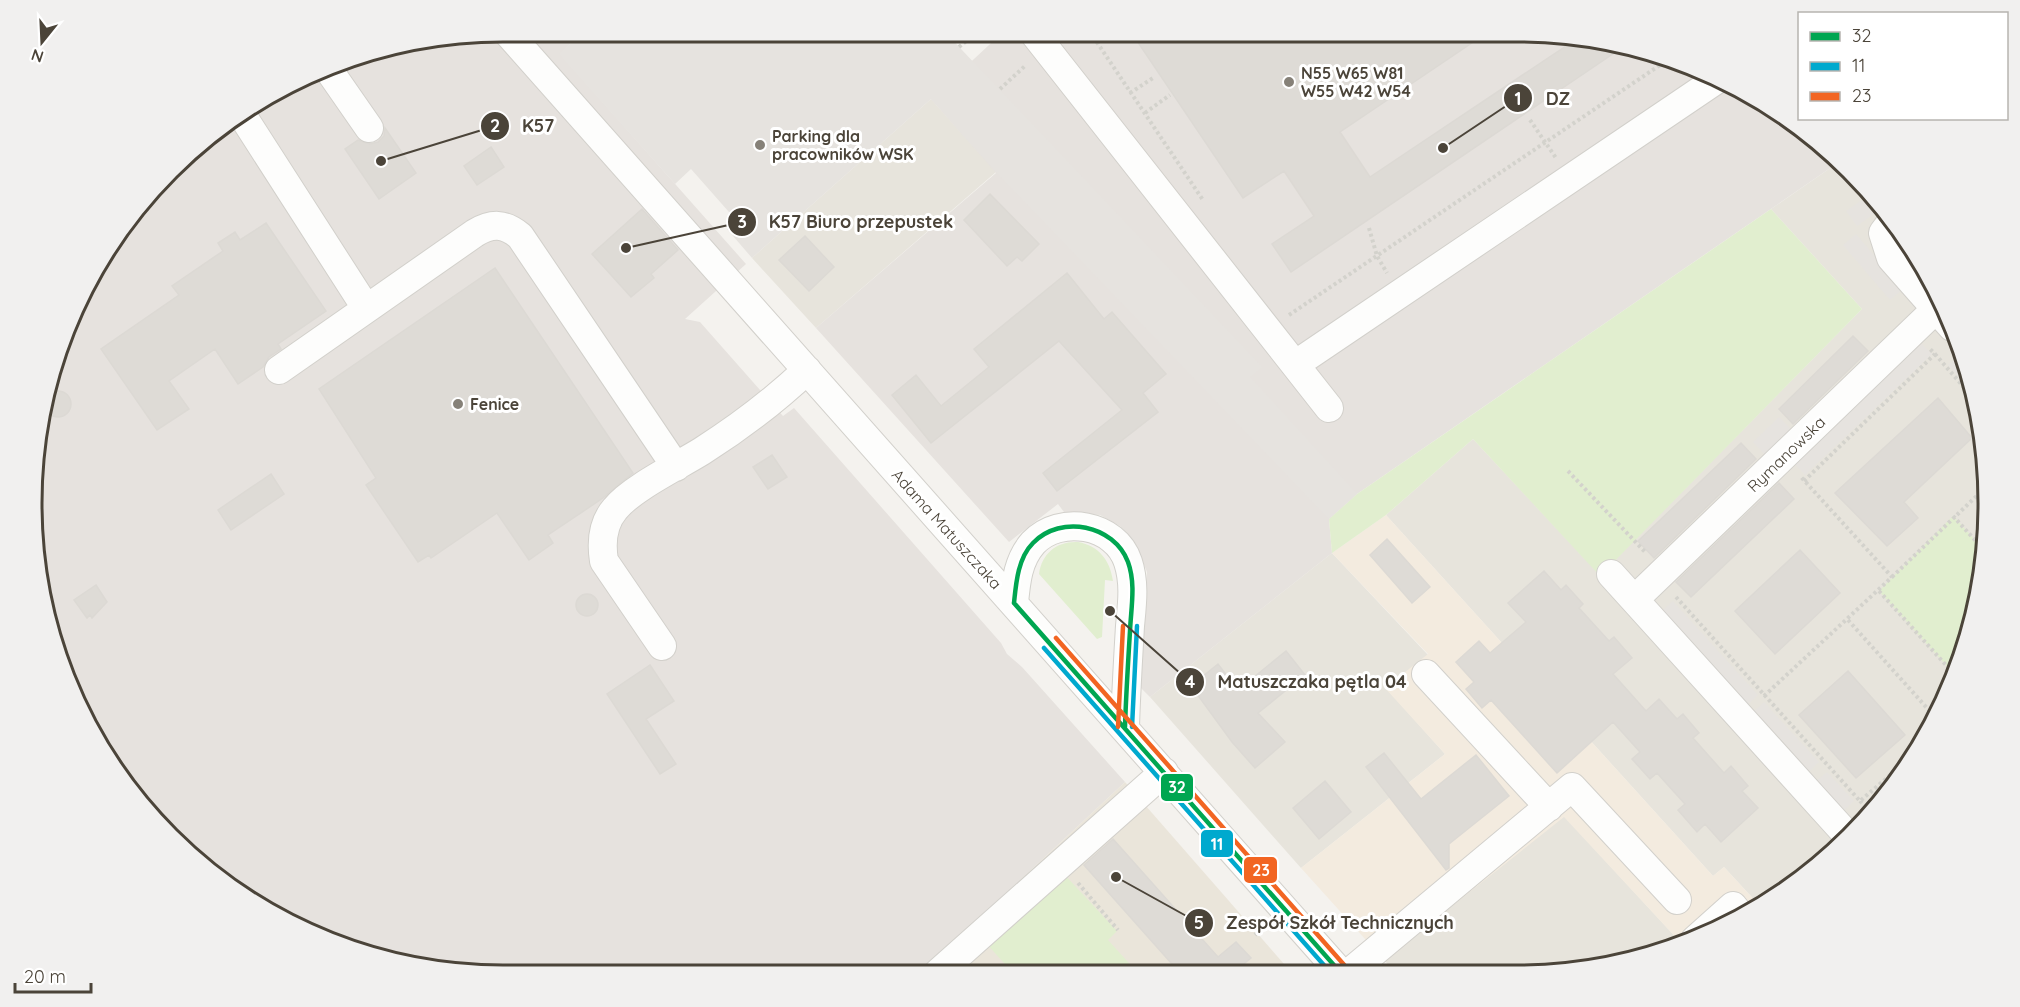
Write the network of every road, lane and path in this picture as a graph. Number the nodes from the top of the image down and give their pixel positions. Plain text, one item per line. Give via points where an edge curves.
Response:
1 (516, 42) edge
2 (964, 42) edge
3 (1097, 42) edge
4 (1033, 45) edge
5 (959, 46) dead end
6 (1660, 65) edge
7 (332, 75) edge
8 (1153, 78) dead end
9 (1709, 85) edge
10 (1000, 89) dead end
11 (1130, 93) junction
12 (1170, 95) dead end
13 (1144, 113) junction
14 (1530, 120) dead end
15 (245, 121) edge
16 (369, 128) dead end
17 (1545, 142) junction
18 (1570, 179) junction
19 (1204, 203) dead end
20 (1370, 228) dead end
21 (1887, 228) edge
22 (1377, 256) junction
23 (1399, 295) junction
24 (1933, 306) edge
25 (366, 308) junction
26 (1940, 321) edge
27 (1269, 332) junction
28 (1935, 354) dead end
29 (1296, 364) junction
30 (279, 370) dead end
31 (807, 370) junction
32 (1962, 385) edge
33 (1329, 408) dead end
34 (1782, 458) junction
35 (676, 467) junction
36 (1978, 494) edge
37 (1953, 516) junction
38 (1976, 541) edge
39 (1611, 574) dead end
40 (1892, 577) junction
41 (1879, 591) junction
42 (1635, 599) junction
43 (1014, 603) junction
44 (1848, 620) junction
45 (662, 646) dead end
46 (1948, 667) edge
47 (1426, 674) dead end
48 (1764, 696) junction
49 (1929, 710) edge
50 (1741, 717) junction
51 (1125, 727) junction
52 (1164, 772) junction
53 (1888, 777) edge
54 (1860, 801) junction
55 (1865, 806) edge
56 (1549, 807) junction
57 (1843, 830) edge
58 (1076, 881) dead end
59 (1677, 900) dead end
60 (1735, 909) edge
61 (1719, 918) edge
62 (1118, 930) dead end
63 (947, 965) edge
64 (1335, 965) edge
65 (1348, 965) edge

1 - 31 street, Adama Matuszczaka
2 - 5 path
3 - 11 path
4 - 10 path
4 - 27 street
6 - 17 path
7 - 16 street
8 - 11 path
9 - 18 street
11 - 13 path
12 - 13 path
13 - 19 path
14 - 17 path
15 - 25 street
17 - 18 path
17 - 22 path
18 - 23 street
20 - 22 path
21 - 24 street, Rymanowska via 1883,233 1891,258
22 - 23 path
22 - 27 path via 1282,319
23 - 29 street
25 - 30 street
25 - 35 street via 486,226 510,228 520,236
26 - 34 street, Rymanowska
27 - 29 street
28 - 32 path
29 - 33 street
31 - 35 street via 770,403
31 - 43 street, Adama Matuszczaka
34 - 40 path
34 - 42 street, Rymanowska
35 - 45 street via 622,501 603,534 604,561
36 - 37 path
37 - 38 path
37 - 40 path
39 - 42 street
40 - 41 path
41 - 44 path
41 - 46 path
42 - 50 street
43 - 51 street, Adama Matuszczaka
43 - 51 street via 1019,568 1026,553 1044,534 1083,526 1108,537 1120,548 1128,560 1133,593
44 - 48 path
44 - 49 path
47 - 56 street
48 - 50 path
48 - 54 path
50 - 57 street
51 - 52 street, Adama Matuszczaka
52 - 63 street
52 - 64 street, Adama Matuszczaka
53 - 54 path
54 - 55 path
56 - 59 street via 1572,787
56 - 65 street
58 - 62 path
60 - 61 street via 1732,906

